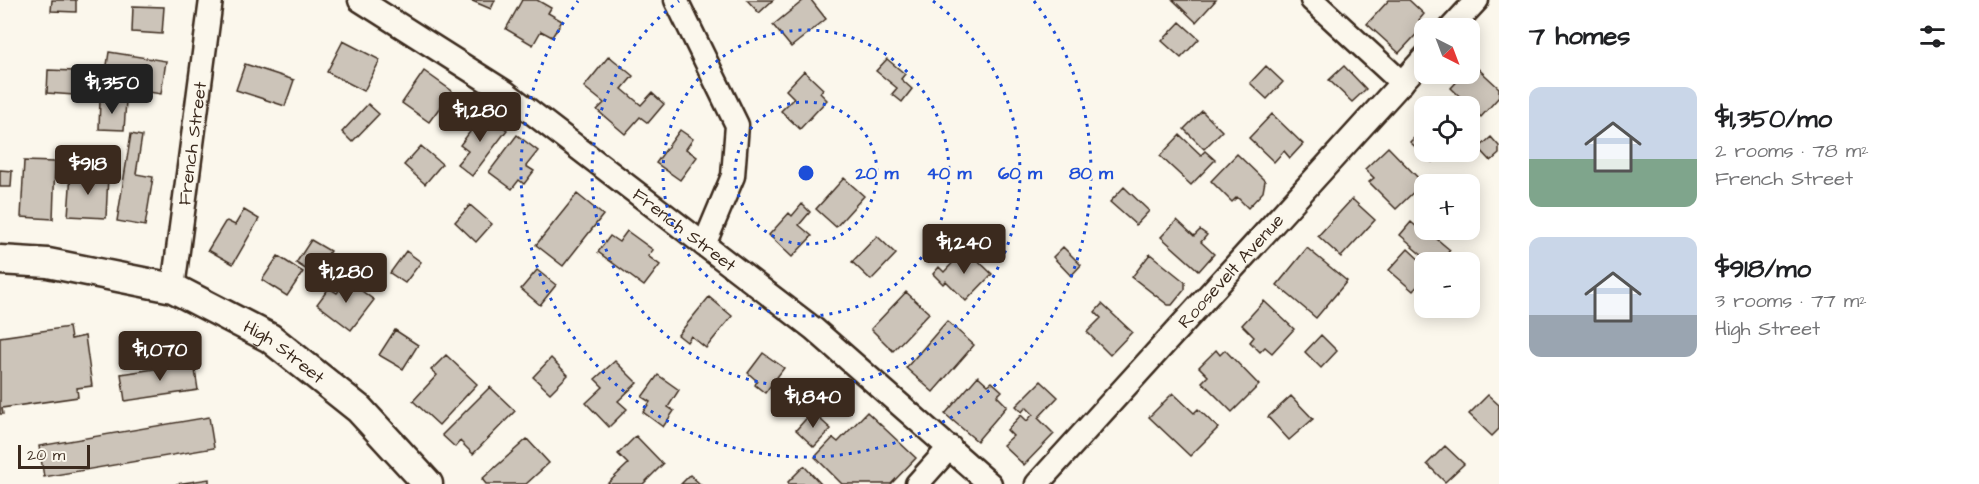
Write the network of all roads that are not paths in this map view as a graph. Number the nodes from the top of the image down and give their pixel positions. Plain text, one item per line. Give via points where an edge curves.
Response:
1 (211, 0) edge
2 (360, 0) edge
3 (676, 0) edge
4 (1312, 0) edge
5 (1477, 0) edge
6 (1460, 18) edge
7 (1414, 69) edge
8 (1402, 83) junction
9 (704, 245) junction
10 (0, 260) edge
11 (173, 288) junction
12 (950, 447) junction
13 (428, 484) edge
14 (917, 484) edge
15 (990, 484) edge
16 (1037, 484) edge

1 - 11 street, French Street
2 - 9 street, French Street via 504,92
3 - 9 street via 737,125 733,176
4 - 8 street
5 - 6 street
7 - 8 street, Roosevelt Avenue
8 - 16 street, Roosevelt Avenue
9 - 12 street, French Street via 814,329
10 - 11 street, High Street via 48,263
11 - 13 street, High Street via 270,338 359,409
12 - 14 street
12 - 15 street, French Street

